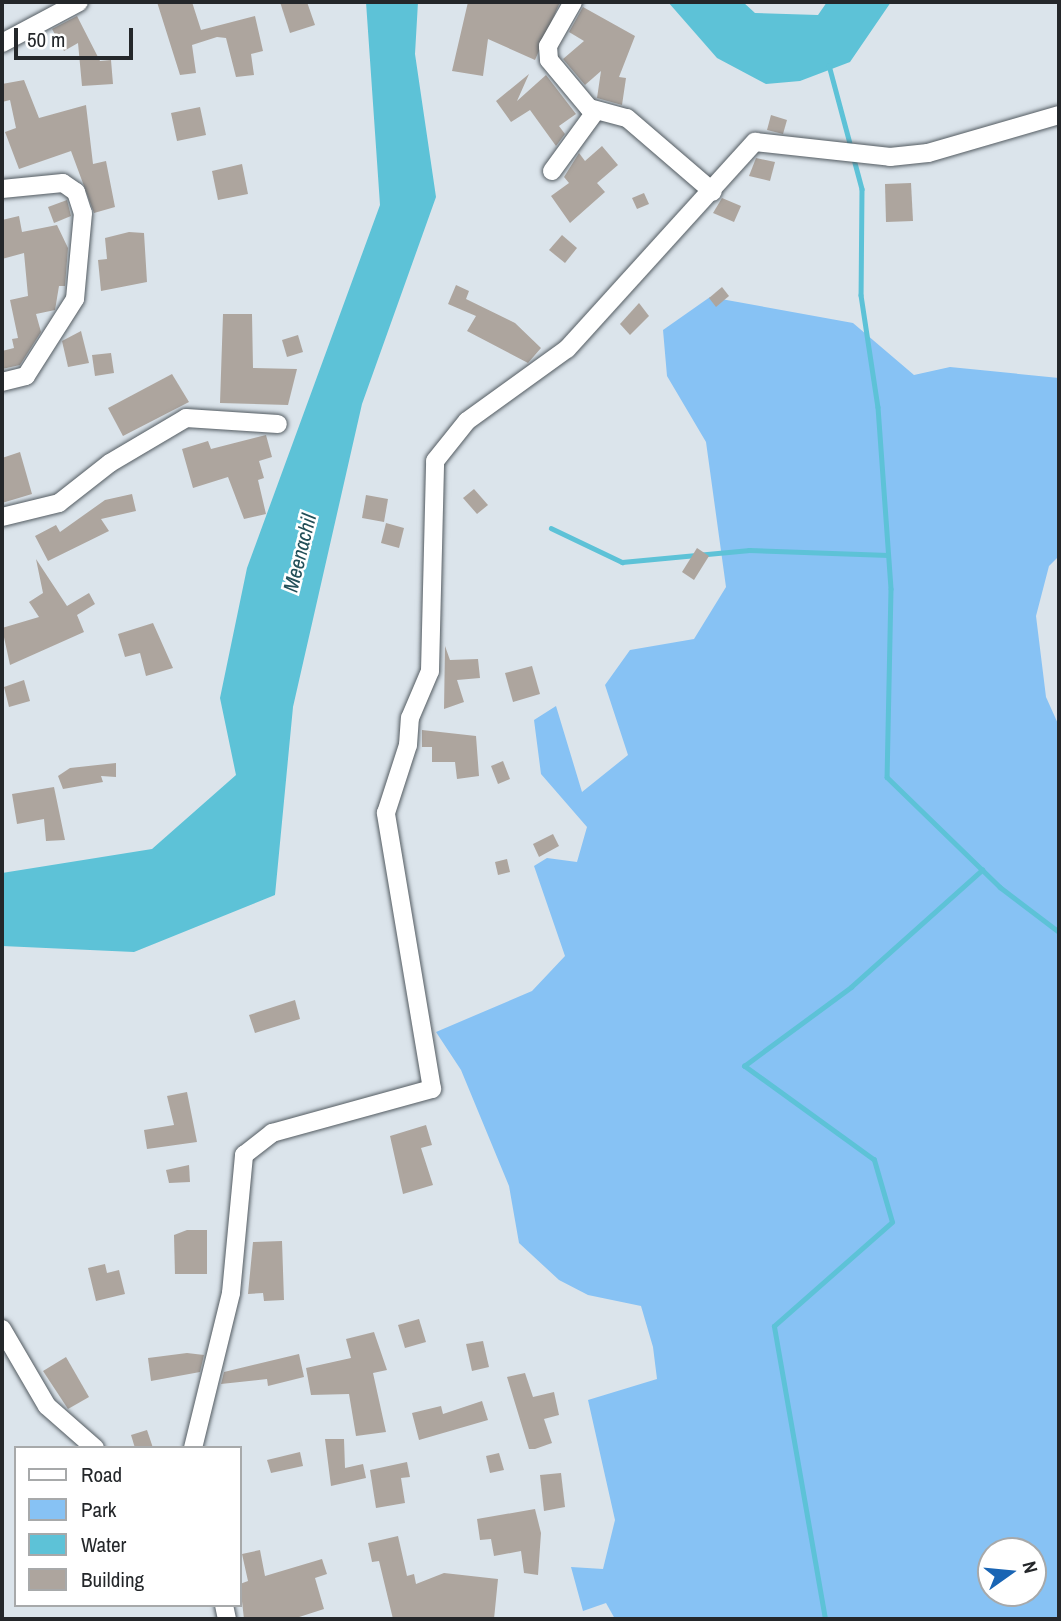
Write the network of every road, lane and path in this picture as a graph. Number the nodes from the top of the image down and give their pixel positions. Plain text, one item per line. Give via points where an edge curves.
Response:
1 (79, 2) edge
2 (573, 2) edge
3 (2, 43) edge
4 (595, 112) junction
5 (1059, 115) edge
6 (552, 171) dead end
7 (2, 189) edge
8 (713, 192) junction
9 (2, 382) edge
10 (278, 424) dead end
11 (2, 517) edge
12 (2, 1329) edge
13 (93, 1446) edge
14 (193, 1446) edge

1 - 3 street
2 - 4 street via 547,53
4 - 6 street
4 - 8 street via 627,118
5 - 8 street via 928,153 860,153 763,139
7 - 9 street via 63,183 76,192 83,213 75,299 26,376
8 - 14 street via 567,349 467,421 435,461 430,671 410,718 408,745 386,813 432,1088 272,1132 244,1156 231,1293
10 - 11 street via 186,418 110,463 59,503
12 - 13 street via 47,1406

